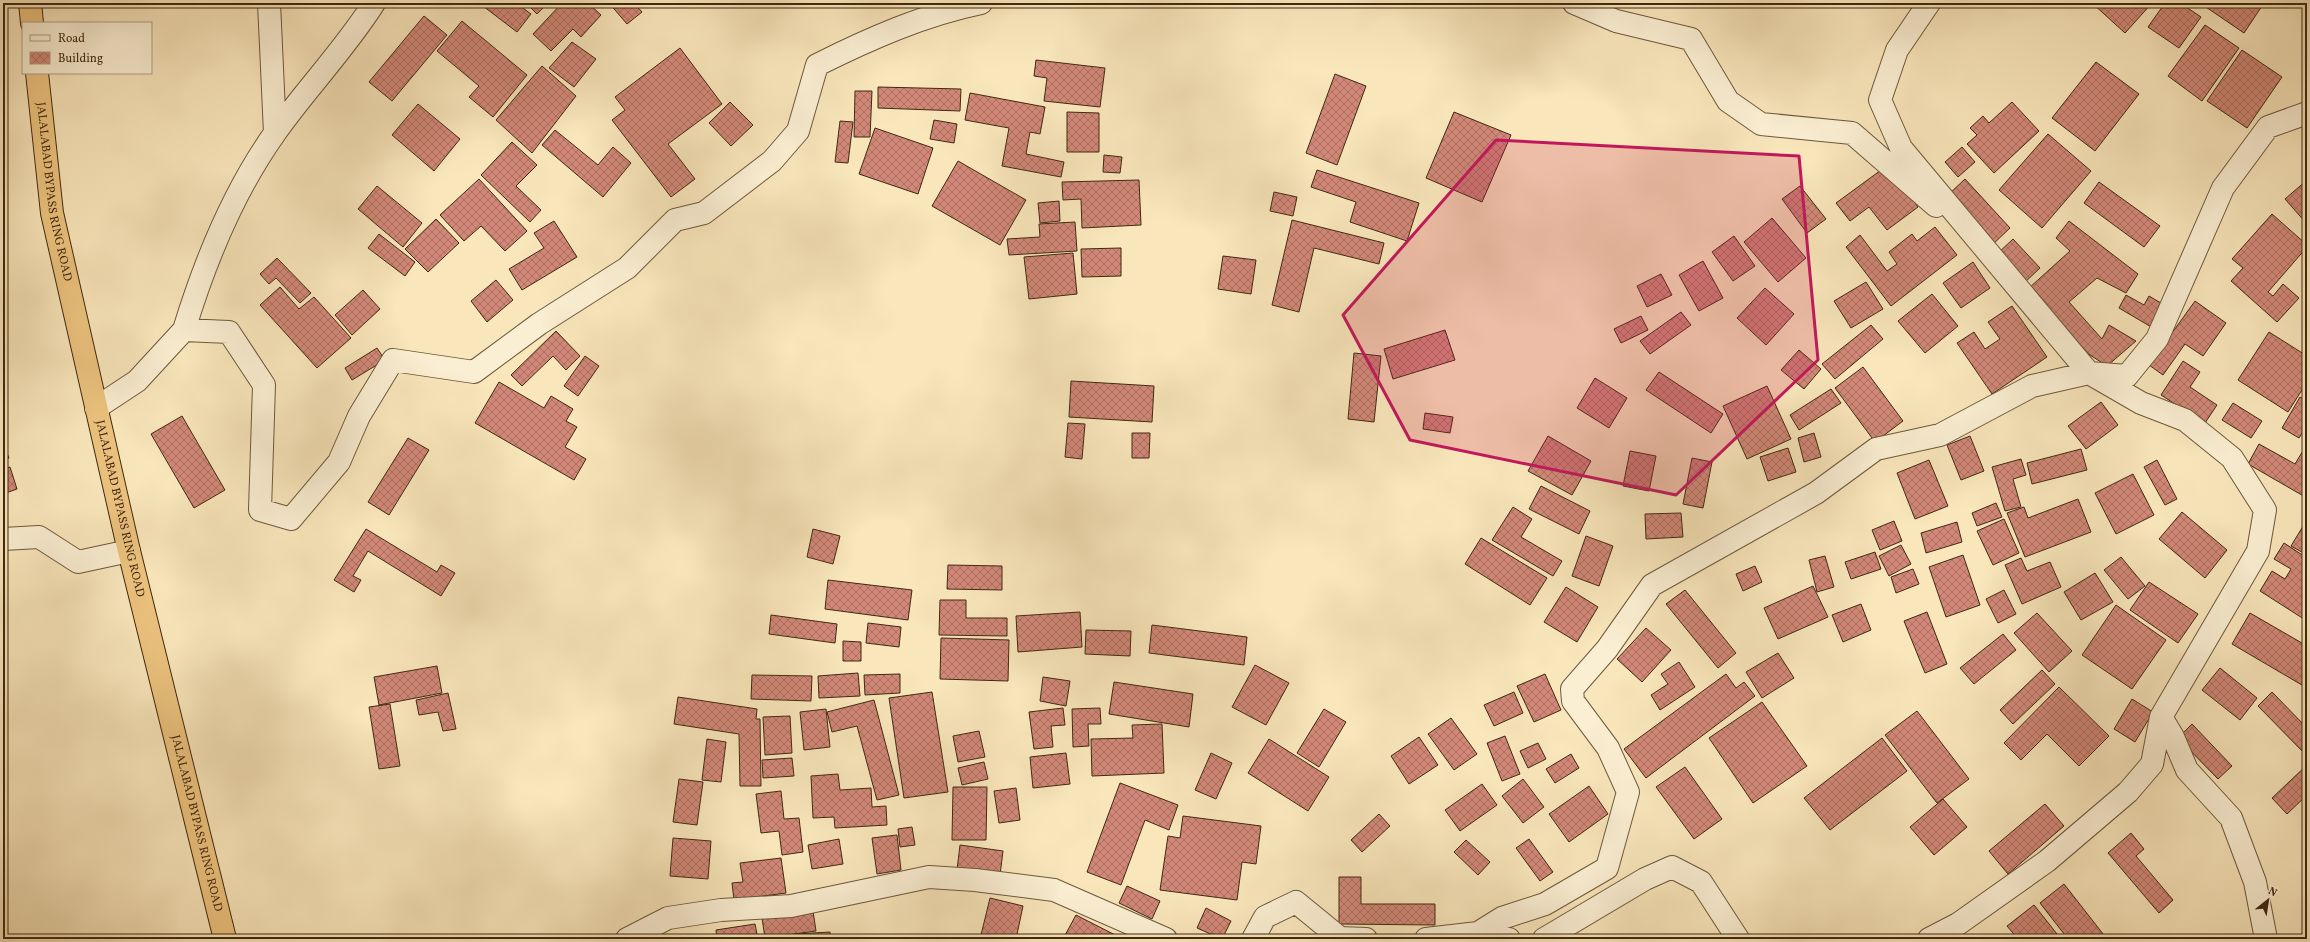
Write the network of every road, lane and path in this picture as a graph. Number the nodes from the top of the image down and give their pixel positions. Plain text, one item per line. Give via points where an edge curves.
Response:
1 (30, 3) edge
2 (269, 3) edge
3 (374, 3) edge
4 (981, 3) edge
5 (1574, 3) edge
6 (1929, 3) edge
7 (32, 22) edge
8 (37, 74) edge
9 (2307, 113) edge
10 (275, 133) junction
11 (1962, 222) junction
12 (184, 330) junction
13 (2089, 373) junction
14 (96, 408) junction
15 (3, 539) edge
16 (129, 551) junction
17 (2161, 717) junction
18 (1478, 933) junction
19 (225, 939) edge
20 (627, 939) edge
21 (1166, 939) edge
22 (1254, 939) edge
23 (1366, 939) edge
24 (1426, 939) edge
25 (1509, 939) edge
26 (1544, 939) edge
27 (1738, 939) edge
28 (1928, 939) edge
29 (2266, 939) edge

1 - 7 highway
2 - 10 street
3 - 10 street
4 - 12 street via 947,10 859,44 817,65 798,131 772,161 704,213 675,220 626,268 539,324 474,372 394,360 359,416 339,462 291,519 260,510 264,385 229,332
5 - 11 street via 1616,22 1691,39 1728,101 1761,124 1852,133 1930,202
6 - 11 street via 1897,50 1880,100 1901,148
8 - 14 highway, JALALABAD BYPASS RING ROAD via 52,213
9 - 13 street via 2268,127 2223,188 2157,339 2128,376
10 - 12 street via 246,178 201,273
11 - 13 street
12 - 14 street via 137,381
13 - 17 street via 2142,403 2186,420 2232,458 2265,510 2258,551
13 - 18 street via 2032,386 1940,435 1876,449 1816,493 1652,585 1606,649 1572,689 1573,701 1608,748 1628,792 1608,868 1544,904 1502,918
14 - 16 highway, JALALABAD BYPASS RING ROAD
15 - 16 street via 39,537 78,562
16 - 19 highway, JALALABAD BYPASS RING ROAD
17 - 28 street via 2152,764 2128,792 2047,861 1958,924
17 - 29 street via 2187,770 2231,818 2255,882
18 - 24 street
18 - 25 street
20 - 21 street via 668,918 721,910 791,906 929,876 1054,890
22 - 23 street via 1265,917 1296,902 1340,938
26 - 27 street via 1645,879 1672,867 1701,882

